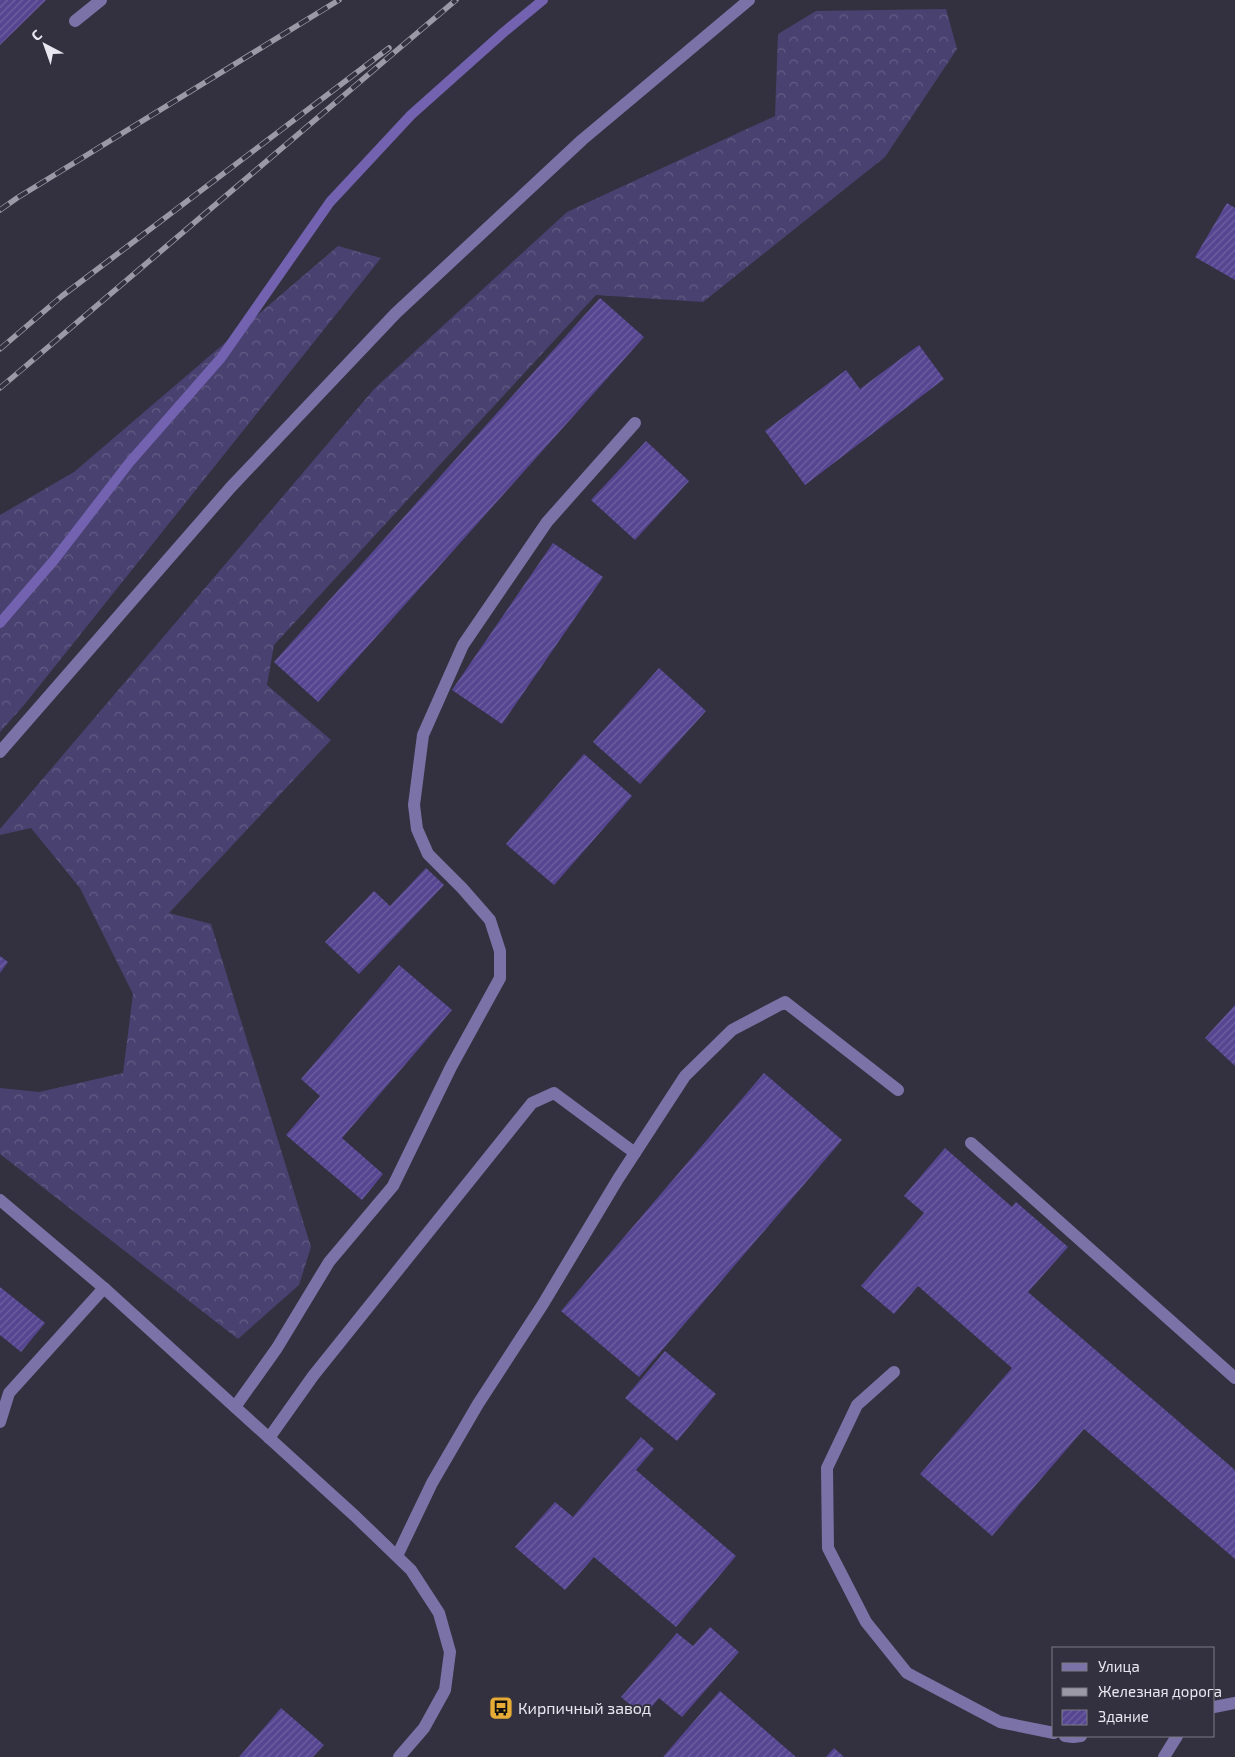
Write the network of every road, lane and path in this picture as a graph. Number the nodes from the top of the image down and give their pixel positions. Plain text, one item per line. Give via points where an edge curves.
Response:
1 (101, 0) edge
2 (749, 0) edge
3 (74, 21) dead end
4 (635, 423) dead end
5 (0, 752) edge
6 (898, 1090) dead end
7 (971, 1143) dead end
8 (635, 1153) junction
9 (0, 1200) edge
10 (104, 1288) junction
11 (894, 1372) dead end
12 (1235, 1378) edge
13 (235, 1407) junction
14 (0, 1422) edge
15 (269, 1438) junction
16 (397, 1556) junction
17 (1235, 1703) edge
18 (1215, 1708) edge
19 (1052, 1733) edge
20 (1176, 1737) edge
21 (399, 1757) edge
22 (1164, 1757) edge

1 - 3 street
2 - 5 street via 582,140 396,312 231,487
4 - 13 street via 547,522 474,628 424,735 414,805 417,829 428,854 490,920 500,951 500,978 451,1066 392,1186 329,1262 278,1348
6 - 8 street via 785,1002 732,1030 685,1076
7 - 12 street
8 - 15 street via 554,1093 532,1103 313,1376
8 - 16 street via 478,1404 432,1483
9 - 10 street
10 - 13 street
10 - 14 street via 9,1393
11 - 19 street via 857,1405 827,1468 828,1548 866,1622 907,1673 1000,1722
13 - 15 street
15 - 16 street
16 - 21 street via 411,1570 440,1613 450,1652 445,1690 424,1728
17 - 18 street
20 - 22 street

